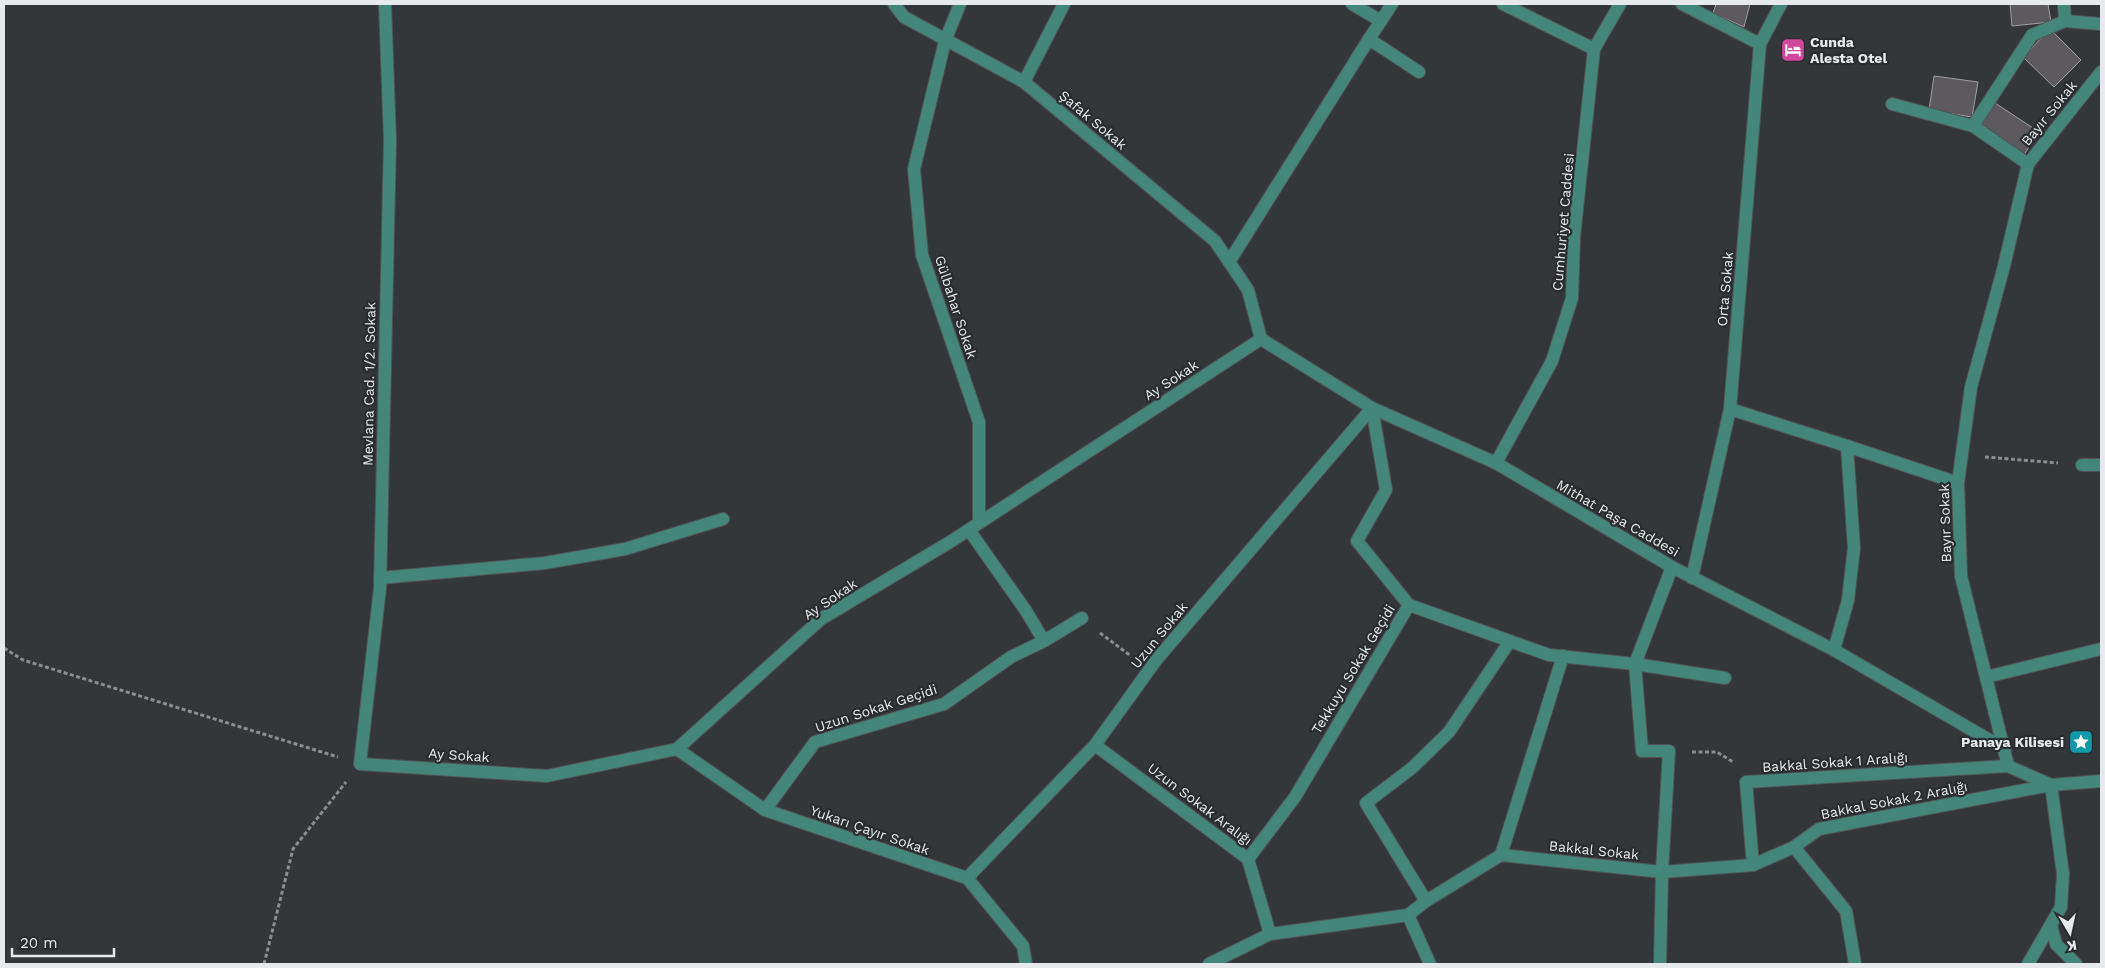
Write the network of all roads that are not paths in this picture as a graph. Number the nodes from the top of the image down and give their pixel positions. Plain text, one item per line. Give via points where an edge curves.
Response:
1 (385, 4) edge
2 (894, 4) edge
3 (960, 4) edge
4 (1064, 4) edge
5 (1352, 4) edge
6 (1392, 4) edge
7 (1503, 4) edge
8 (1620, 4) edge
9 (1682, 4) edge
10 (1781, 4) edge
11 (2064, 4) edge
12 (1381, 21) junction
13 (2065, 21) junction
14 (2101, 24) edge
15 (1368, 39) junction
16 (945, 41) junction
17 (1760, 44) junction
18 (1594, 49) junction
19 (1419, 72) dead end
20 (2101, 72) edge
21 (1024, 82) junction
22 (1892, 104) dead end
23 (1972, 126) junction
24 (2028, 164) junction
25 (1229, 262) junction
26 (1261, 339) junction
27 (1372, 408) junction
28 (1730, 409) junction
29 (1848, 446) junction
30 (1496, 463) junction
31 (2082, 465) road end
32 (2101, 465) edge
33 (1958, 483) junction
34 (723, 519) dead end
35 (974, 526) junction
36 (1672, 567) junction
37 (380, 578) junction
38 (1692, 578) junction
39 (1409, 605) junction
40 (1082, 618) road end
41 (1044, 641) junction
42 (1510, 641) junction
43 (2101, 649) edge
44 (1834, 650) junction
45 (1563, 656) junction
46 (1635, 664) junction
47 (1986, 677) junction
48 (1725, 678) dead end
49 (1095, 745) junction
50 (677, 749) junction
51 (2005, 749) junction
52 (360, 764) joint
53 (2008, 766) junction
54 (2101, 781) edge
55 (2051, 786) junction
56 (765, 810) junction
57 (1794, 847) junction
58 (1501, 855) junction
59 (1248, 859) junction
60 (1754, 865) junction
61 (1662, 872) junction
62 (967, 878) junction
63 (1426, 901) junction
64 (1408, 916) junction
65 (2051, 925) junction
66 (1270, 934) junction
67 (1026, 964) edge
68 (1209, 964) edge
69 (1430, 964) edge
70 (1660, 964) edge
71 (1855, 964) edge
72 (2028, 964) edge
73 (2076, 964) edge

1 - 37 street, Mevlana Cad. 1/2. Sokak via 390,141
2 - 16 street, Şafak Sokak via 904,17
3 - 16 street, Gülbahar Sokak
4 - 21 street
5 - 12 street
6 - 12 street
7 - 18 street
8 - 18 street, Cumhuriyet Caddesi
9 - 17 street
10 - 17 street, Orta Sokak
11 - 13 street
12 - 15 street
13 - 14 street
13 - 23 street via 2032,35
15 - 19 street
15 - 25 street
16 - 21 street, Şafak Sokak
16 - 35 street, Gülbahar Sokak via 914,169 922,255 978,422
17 - 28 street, Orta Sokak
18 - 30 street, Cumhuriyet Caddesi via 1574,237 1572,298 1552,361
20 - 24 street, Bayır Sokak
21 - 25 street, Şafak Sokak via 1215,241
22 - 23 street
23 - 24 street
24 - 33 street, Bayır Sokak via 1971,387
25 - 26 street, Şafak Sokak via 1248,290
26 - 27 street, Mithat Paşa Caddesi
26 - 35 street, Ay Sokak
27 - 30 street, Mithat Paşa Caddesi
27 - 39 street, Tekkuyu Sokak Geçidi via 1386,490 1357,541
27 - 49 street, Uzun Sokak via 1148,670
28 - 29 street
28 - 38 street, Orta Sokak
29 - 33 street
29 - 44 street via 1854,548 1848,600
30 - 36 street, Mithat Paşa Caddesi
31 - 32 street
33 - 47 street, Bayır Sokak via 1962,576
34 - 37 street via 625,549 545,563
35 - 41 street
35 - 50 street, Ay Sokak via 821,620
36 - 38 street, Mithat Paşa Caddesi
36 - 46 street
37 - 52 street, Mevlana Cad. 1/2. Sokak
38 - 44 street, Mithat Paşa Caddesi
39 - 42 street
39 - 59 street, Tekkuyu Sokak Geçidi via 1295,797
40 - 41 street, Uzun Sokak Geçidi
41 - 56 street, Uzun Sokak Geçidi via 1011,657 944,704 815,742
42 - 45 street via 1549,655
42 - 63 street via 1449,732 1412,768 1366,804
43 - 47 street
44 - 51 street, Mithat Paşa Caddesi
45 - 46 street
45 - 58 street
46 - 48 street
46 - 61 street via 1642,751 1669,751
47 - 51 street, Bayır Sokak
49 - 59 street, Uzun Sokak Aralığı
49 - 62 street, Uzun Sokak
50 - 52 street, Ay Sokak via 547,776
50 - 56 street, Yukarı Çayır Sokak
51 - 53 street, Bayır Sokak
53 - 55 street
53 - 60 street, Bakkal Sokak 1 Aralığı via 1746,782
54 - 55 street, Bakkal Sokak 2 Aralığı
55 - 57 street, Bakkal Sokak 2 Aralığı via 1819,829
55 - 65 street via 2063,874 2061,907
56 - 62 street, Yukarı Çayır Sokak
57 - 60 street, Bakkal Sokak 2 Aralığı
57 - 71 street via 1846,911
58 - 61 street, Bakkal Sokak
58 - 63 street
59 - 66 street, Uzun Sokak Aralığı
60 - 61 street, Bakkal Sokak 2 Aralığı
61 - 70 street
62 - 67 street via 1022,946
63 - 64 street
64 - 66 street
64 - 69 street
65 - 72 street
65 - 73 street via 2056,944
66 - 68 street

